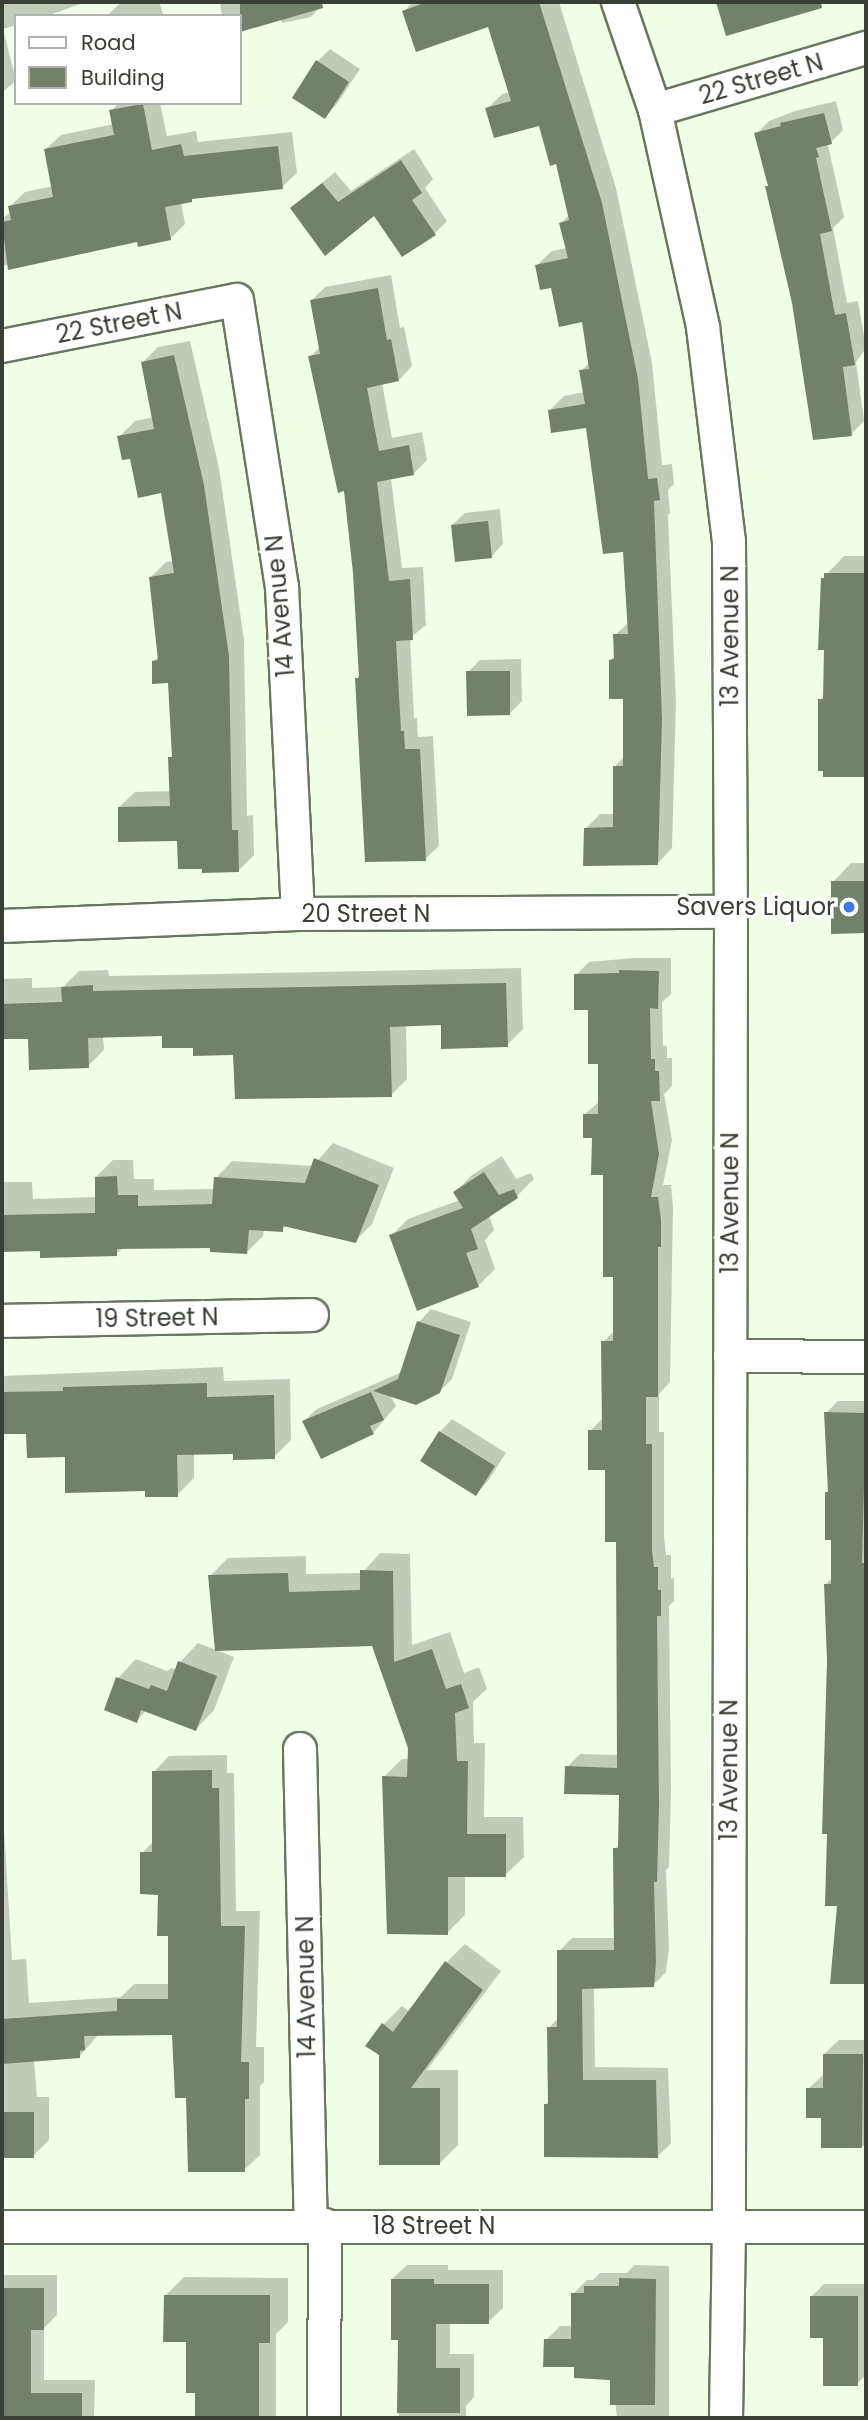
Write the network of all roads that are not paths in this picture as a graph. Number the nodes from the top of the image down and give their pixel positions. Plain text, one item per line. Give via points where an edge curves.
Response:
1 (618, 2) edge
2 (866, 48) edge
3 (655, 110) junction
4 (237, 300) joint
5 (2, 346) edge
6 (731, 912) junction
7 (298, 914) junction
8 (2, 926) edge
9 (312, 1315) dead end
10 (2, 1321) edge
11 (730, 1356) junction
12 (866, 1357) edge
13 (300, 1749) dead end
14 (318, 2225) junction
15 (2, 2227) edge
16 (729, 2227) junction
17 (866, 2227) edge
18 (324, 2418) edge
19 (726, 2418) edge

1 - 3 street, 13 Avenue N
2 - 3 street, 22 Street N
3 - 6 street, 13 Avenue N via 703,327 729,541
4 - 5 street, 22 Street N
4 - 7 street, 14 Avenue N via 282,587
6 - 7 street, 20 Street N
6 - 11 street, 13 Avenue N
7 - 8 street, 20 Street N
9 - 10 street, 19 Street N
11 - 12 street
11 - 16 street, 13 Avenue N
13 - 14 street, 14 Avenue N
14 - 15 street, 18 Street N
14 - 16 street, 18 Street N
14 - 18 street, 14 Avenue N
16 - 17 street, 18 Street N
16 - 19 street, 13 Avenue N

